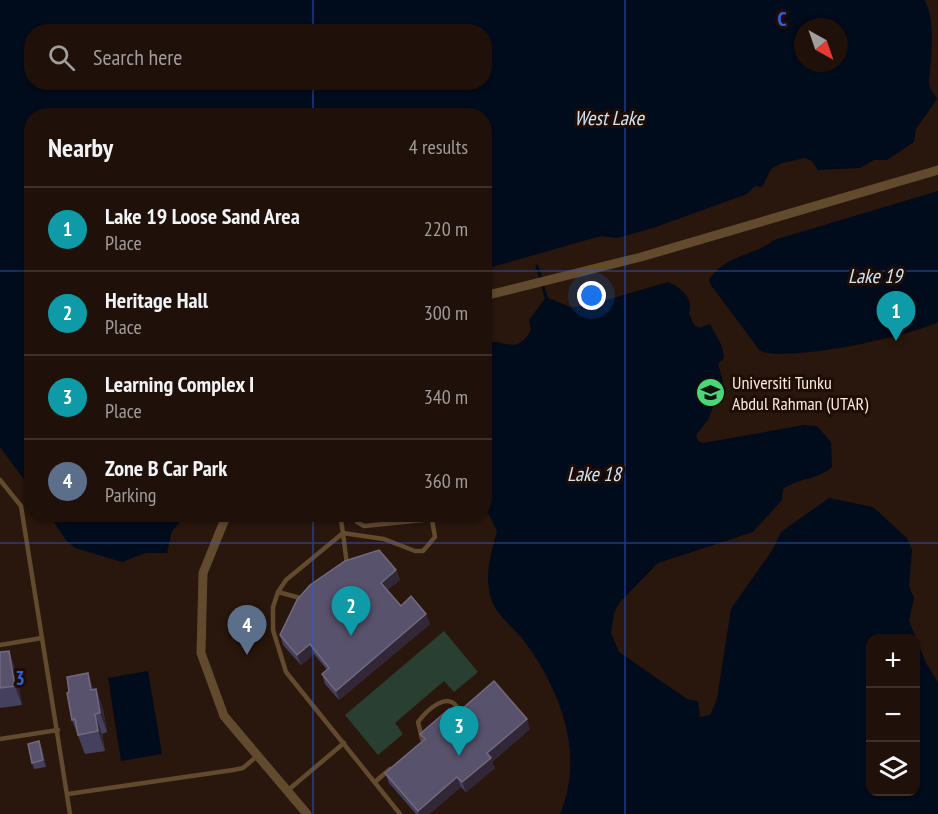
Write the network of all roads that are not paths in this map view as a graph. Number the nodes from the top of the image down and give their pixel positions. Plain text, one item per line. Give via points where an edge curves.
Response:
1 (937, 169) edge
2 (492, 294) edge
3 (0, 480) edge
4 (224, 522) edge
5 (341, 522) edge
6 (357, 522) edge
7 (394, 522) edge
8 (433, 522) edge
9 (343, 533) junction
10 (344, 572) edge
11 (278, 592) junction
12 (310, 598) edge
13 (42, 638) junction
14 (0, 645) edge
15 (452, 719) edge
16 (58, 730) junction
17 (429, 738) edge
18 (0, 739) edge
19 (344, 743) junction
20 (256, 757) junction
21 (395, 765) edge
22 (376, 781) junction
23 (287, 791) junction
24 (68, 794) junction
25 (397, 809) junction
26 (70, 814) edge
27 (307, 814) edge
28 (391, 814) edge
29 (400, 814) edge

1 - 2 street via 641,257
3 - 13 lane via 21,506
4 - 20 street via 203,573 201,653 224,716
5 - 9 lane
6 - 7 lane via 364,526
8 - 9 lane via 435,537 423,551 384,539
9 - 10 lane via 347,558
9 - 11 lane via 286,580
11 - 12 lane via 302,600
11 - 19 lane via 273,607 273,630 286,672
13 - 14 lane
13 - 16 lane
15 - 17 lane via 459,710 446,699 420,719 422,744
16 - 18 lane
16 - 24 lane
19 - 22 lane
19 - 23 lane
20 - 23 street
20 - 24 lane via 243,768 233,770
21 - 22 lane
22 - 25 lane
23 - 27 street
24 - 26 lane
25 - 28 lane
25 - 29 lane

